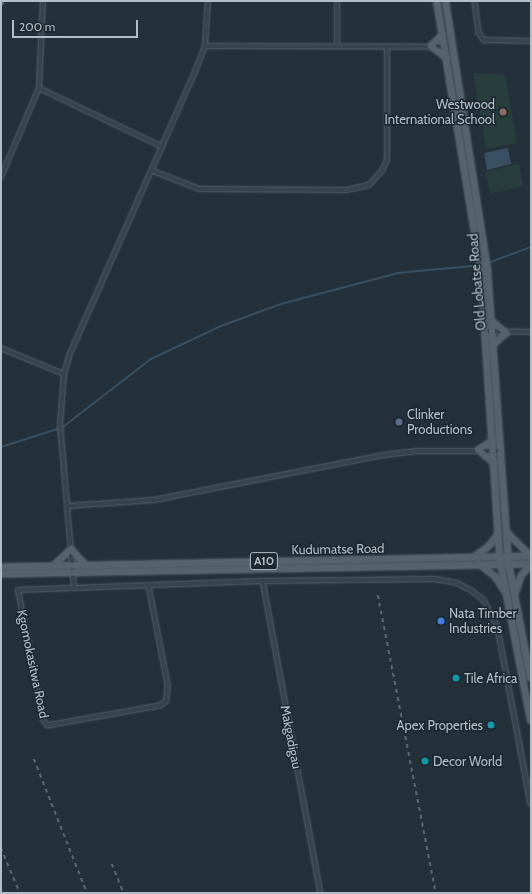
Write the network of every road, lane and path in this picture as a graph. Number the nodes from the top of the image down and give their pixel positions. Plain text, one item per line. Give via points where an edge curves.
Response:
1 (43, 1) edge
2 (208, 1) edge
3 (337, 1) edge
4 (437, 1) edge
5 (446, 1) edge
6 (475, 1) edge
7 (443, 34) junction
8 (452, 40) junction
9 (531, 41) edge
10 (205, 46) junction
11 (337, 46) junction
12 (432, 46) junction
13 (387, 47) junction
14 (445, 47) junction
15 (455, 57) junction
16 (447, 58) junction
17 (39, 88) junction
18 (163, 147) junction
19 (153, 171) junction
20 (1, 178) edge
21 (492, 321) junction
22 (485, 331) junction
23 (492, 331) junction
24 (531, 332) edge
25 (507, 333) junction
26 (493, 346) junction
27 (1, 348) edge
28 (64, 374) junction
29 (492, 441) junction
30 (479, 450) junction
31 (493, 450) junction
32 (500, 451) junction
33 (494, 463) junction
34 (67, 506) junction
35 (507, 532) junction
36 (498, 534) junction
37 (71, 549) junction
38 (531, 556) edge
39 (474, 557) junction
40 (501, 560) junction
41 (509, 560) junction
42 (479, 564) junction
43 (531, 564) edge
44 (72, 565) junction
45 (86, 565) junction
46 (53, 566) junction
47 (1, 567) edge
48 (1, 574) edge
49 (73, 574) junction
50 (263, 581) junction
51 (149, 586) junction
52 (74, 588) junction
53 (506, 593) junction
54 (516, 597) junction
55 (531, 678) edge
56 (531, 720) edge
57 (531, 804) edge
58 (321, 893) edge

1 - 17 street
2 - 10 street
3 - 11 street
4 - 7 main road, Old Lobatse Road
5 - 8 main road, Old Lobatse Road
6 - 9 street via 479,33 484,40
7 - 12 main road
7 - 14 main road, Old Lobatse Road
8 - 14 main road
8 - 15 main road, Old Lobatse Road
10 - 11 street
10 - 18 street
11 - 13 street
12 - 13 street
12 - 14 street
12 - 16 main road
13 - 19 street via 387,160 379,175 369,185 347,190 200,190
14 - 15 main road
14 - 16 main road, Old Lobatse Road
15 - 21 main road, Old Lobatse Road via 482,221
16 - 22 main road, Old Lobatse Road via 474,222
17 - 18 street
17 - 20 street
18 - 19 street
19 - 28 street via 69,356
21 - 23 main road, Old Lobatse Road
21 - 25 main road
22 - 23 street
22 - 29 main road, Old Lobatse Road
23 - 25 street
23 - 26 main road, Old Lobatse Road
24 - 25 street
25 - 26 main road
26 - 32 main road, Old Lobatse Road
27 - 28 street
28 - 34 street via 60,426
29 - 30 main road
29 - 31 main road, Old Lobatse Road
30 - 31 street
30 - 33 main road
30 - 34 street via 384,454 154,500
31 - 32 street
31 - 33 main road, Old Lobatse Road
32 - 35 main road, Old Lobatse Road
33 - 36 main road, Old Lobatse Road
34 - 37 street
35 - 38 main road
35 - 41 main road, Old Lobatse Road
36 - 39 main road via 488,547
36 - 40 main road, Old Lobatse Road
37 - 44 street
37 - 45 main road
37 - 46 main road
38 - 41 main road, Kudumatse Road / A10
39 - 40 main road, Kudumatse Road / A10
39 - 45 main road, Kudumatse Road / A10
40 - 41 main road, Kudumatse Road / A10
40 - 42 main road, Kudumatse Road / A10
40 - 53 main road, Old Lobatse Road
41 - 43 main road, Kudumatse Road / A10
41 - 54 main road, Old Lobatse Road
42 - 49 main road, Kudumatse Road / A10
42 - 53 main road via 494,576
43 - 54 main road via 519,581
44 - 45 main road, Kudumatse Road / A10
44 - 46 main road, Kudumatse Road / A10
44 - 49 street
46 - 47 main road, Kudumatse Road / A10
48 - 49 main road, Kudumatse Road / A10
49 - 52 street
50 - 51 street
50 - 57 street via 435,579 457,583 484,600 498,628
50 - 58 street, Makgadigau
51 - 52 street, Kgomokasitwa Road
51 - 52 street, Kgomokasitwa Road via 168,685 167,702 160,706 48,726 43,720 18,590
53 - 56 main road, Old Lobatse Road
54 - 55 main road, Old Lobatse Road

